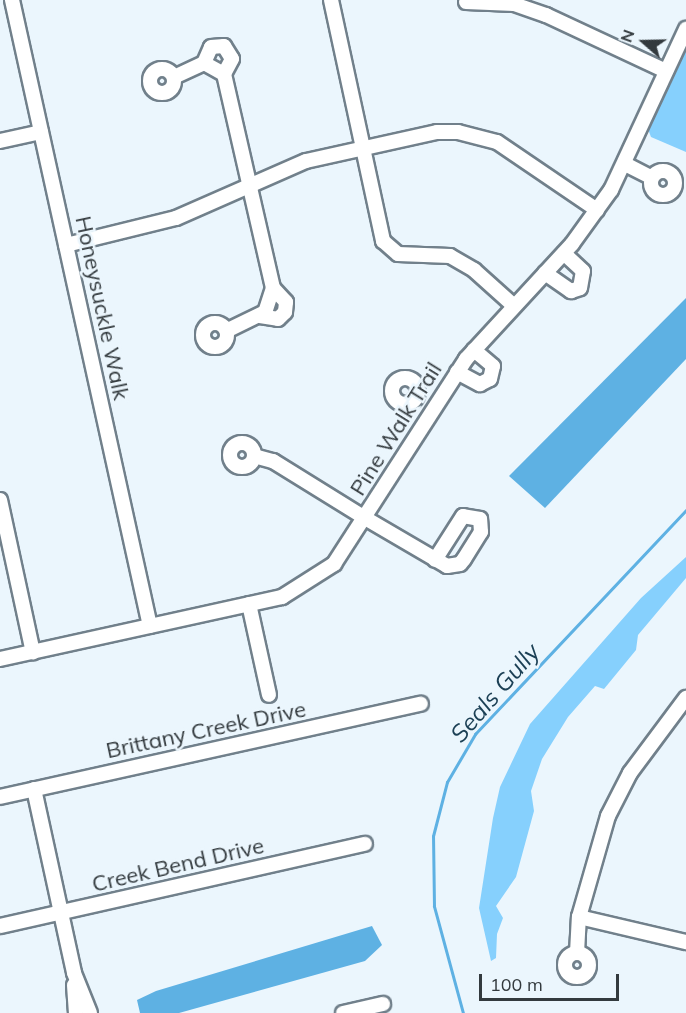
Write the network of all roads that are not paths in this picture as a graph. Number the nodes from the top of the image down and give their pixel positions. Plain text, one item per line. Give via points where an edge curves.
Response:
1 (12, 0) edge
2 (331, 0) edge
3 (466, 2) dead end
4 (686, 29) edge
5 (204, 63) junction
6 (666, 71) junction
7 (224, 75) junction
8 (174, 77) dead end
9 (41, 132) junction
10 (0, 141) edge
11 (364, 147) junction
12 (625, 164) junction
13 (652, 178) dead end
14 (249, 187) junction
15 (597, 210) junction
16 (66, 245) junction
17 (564, 253) junction
18 (545, 273) junction
19 (513, 305) junction
20 (226, 331) dead end
21 (474, 350) junction
22 (457, 372) junction
23 (417, 397) dead end
24 (432, 406) junction
25 (254, 456) dead end
26 (0, 500) edge
27 (365, 518) junction
28 (435, 560) dead end
29 (249, 604) junction
30 (150, 626) junction
31 (33, 652) junction
32 (0, 659) edge
33 (269, 694) dead end
34 (686, 698) edge
35 (421, 704) dead end
36 (34, 789) junction
37 (0, 797) edge
38 (365, 844) dead end
39 (61, 913) junction
40 (579, 917) junction
41 (0, 926) edge
42 (686, 942) edge
43 (577, 953) dead end
44 (74, 974) junction
45 (383, 1004) dead end
46 (76, 1013) edge
47 (90, 1013) edge
48 (343, 1013) edge

1 - 9 street, Honeysuckle Walk
2 - 11 street
3 - 6 street via 514,4 546,15
4 - 6 street, Pine Walk Trail
5 - 7 street via 215,66
5 - 7 street via 211,47 224,46 232,59
5 - 8 street
6 - 12 street, Pine Walk Trail
7 - 14 street
9 - 10 street
9 - 16 street, Honeysuckle Walk
11 - 14 street via 306,161
11 - 15 street via 437,132 479,135 509,148
11 - 19 street via 383,242 392,251 450,256 474,270
12 - 13 street
12 - 15 street, Pine Walk Trail
14 - 16 street via 153,226
14 - 20 street via 273,288 270,305 260,316
15 - 17 street, Pine Walk Trail
16 - 30 street, Honeysuckle Walk
17 - 18 street, Pine Walk Trail
17 - 18 street via 583,271 580,288 571,291
18 - 19 street, Pine Walk Trail
19 - 21 street, Pine Walk Trail
21 - 22 street, Pine Walk Trail
21 - 22 street via 493,366 490,379 480,384
22 - 24 street, Pine Walk Trail
23 - 24 street
24 - 27 street, Pine Walk Trail
25 - 27 street via 273,460
26 - 31 street
27 - 28 street
27 - 29 street, Pine Walk Trail via 343,553 323,573 282,597
29 - 30 street, Pine Walk Trail
29 - 33 street
30 - 31 street, Pine Walk Trail
31 - 32 street, Pine Walk Trail
34 - 40 street via 630,773 615,801
35 - 36 street, Brittany Creek Drive
36 - 37 street, Brittany Creek Drive
36 - 39 street
38 - 39 street, Creek Bend Drive
39 - 41 street, Creek Bend Drive
39 - 44 street
40 - 42 street
40 - 43 street
44 - 46 street
44 - 47 street
45 - 48 street

